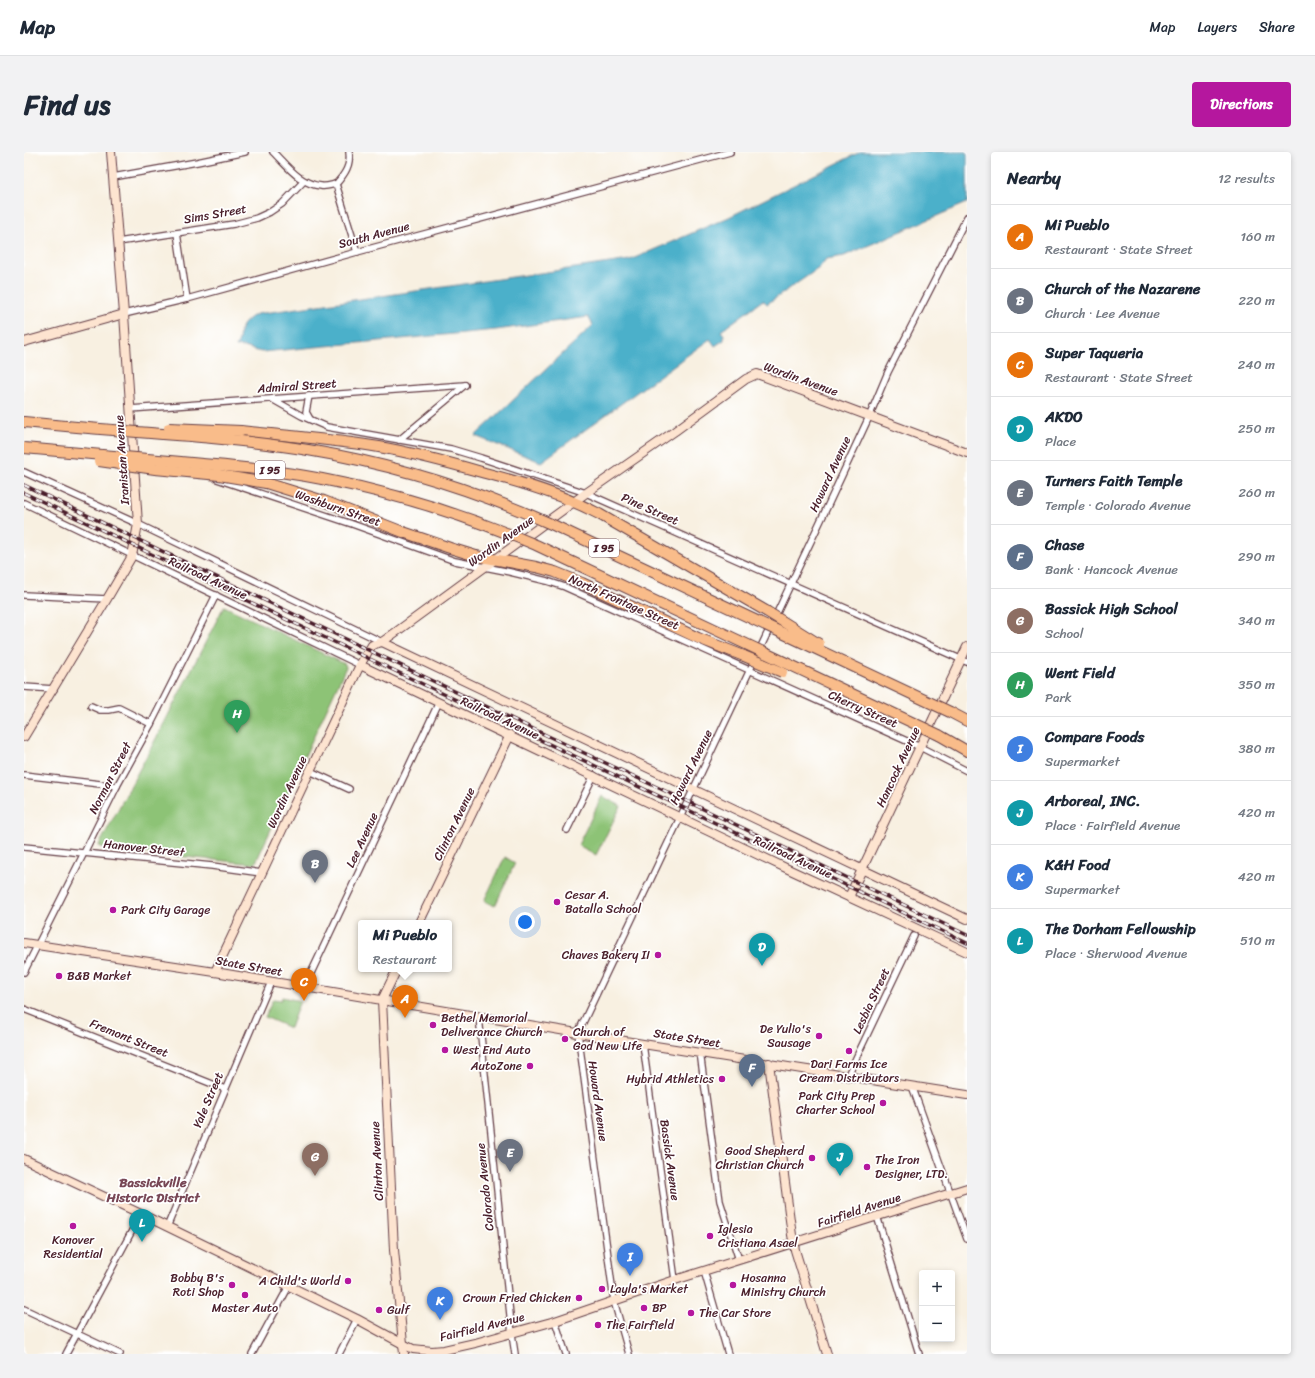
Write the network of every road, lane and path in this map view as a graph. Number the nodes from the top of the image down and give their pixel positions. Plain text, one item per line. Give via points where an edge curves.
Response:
1 (111, 152) edge
2 (244, 152) edge
3 (273, 152) edge
4 (349, 152) edge
5 (730, 152) edge
6 (113, 177) junction
7 (304, 181) junction
8 (336, 184) junction
9 (967, 217) edge
10 (177, 233) junction
11 (118, 242) junction
12 (357, 252) junction
13 (187, 299) junction
14 (124, 314) junction
15 (24, 342) edge
16 (309, 396) junction
17 (272, 399) junction
18 (130, 409) junction
19 (869, 417) junction
20 (310, 419) junction
21 (24, 422) edge
22 (55, 425) junction
23 (399, 440) junction
24 (24, 449) edge
25 (967, 453) edge
26 (135, 469) junction
27 (24, 472) edge
28 (586, 493) junction
29 (574, 502) junction
30 (24, 503) edge
31 (138, 524) junction
32 (132, 556) junction
33 (496, 560) junction
34 (486, 567) junction
35 (791, 584) junction
36 (24, 595) edge
37 (216, 595) junction
38 (107, 599) junction
39 (382, 642) junction
40 (967, 647) edge
41 (964, 661) edge
42 (360, 665) junction
43 (853, 665) junction
44 (796, 667) junction
45 (749, 670) junction
46 (24, 687) edge
47 (54, 689) junction
48 (439, 702) junction
49 (91, 706) dead end
50 (967, 721) edge
51 (151, 724) junction
52 (510, 735) junction
53 (24, 737) edge
54 (920, 747) junction
55 (967, 751) edge
56 (310, 771) junction
57 (967, 771) edge
58 (24, 775) edge
59 (594, 775) junction
60 (117, 786) junction
61 (349, 789) dead end
62 (693, 789) junction
63 (680, 816) junction
64 (567, 830) dead end
65 (24, 847) edge
66 (84, 853) junction
67 (862, 870) junction
68 (262, 873) junction
69 (849, 897) junction
70 (967, 919) edge
71 (420, 920) edge
72 (914, 936) dead end
73 (24, 942) edge
74 (38, 945) junction
75 (967, 952) edge
76 (24, 972) edge
77 (215, 972) junction
78 (396, 972) edge
79 (271, 982) junction
80 (304, 988) junction
81 (382, 1000) junction
82 (24, 1009) edge
83 (479, 1017) junction
84 (578, 1032) junction
85 (643, 1044) junction
86 (700, 1052) junction
87 (769, 1063) junction
88 (848, 1075) junction
89 (912, 1086) junction
90 (225, 1089) junction
91 (967, 1095) edge
92 (24, 1159) edge
93 (967, 1188) edge
94 (950, 1194) junction
95 (141, 1214) junction
96 (877, 1216) junction
97 (167, 1227) junction
98 (967, 1238) edge
99 (794, 1243) junction
100 (740, 1260) junction
101 (704, 1271) junction
102 (675, 1280) junction
103 (289, 1286) junction
104 (614, 1301) junction
105 (24, 1309) edge
106 (357, 1319) junction
107 (555, 1321) junction
108 (77, 1334) junction
109 (512, 1334) junction
110 (403, 1344) junction
111 (66, 1354) edge
112 (120, 1354) edge
113 (252, 1354) edge
114 (339, 1354) edge
115 (404, 1354) edge
116 (515, 1354) edge
117 (566, 1354) edge
118 (629, 1354) edge
119 (728, 1354) edge
120 (827, 1354) edge
121 (919, 1354) edge

1 - 6 street, Iranistan Avenue
2 - 6 street
3 - 7 street
4 - 8 street via 350,160 345,173
5 - 12 street, South Avenue
6 - 11 street, Iranistan Avenue
7 - 8 street via 322,186
7 - 10 street, Sims Street via 286,200 257,218
8 - 12 street
9 - 19 street, Howard Avenue via 911,324
10 - 11 street, Sims Street
10 - 13 street
11 - 14 street, Iranistan Avenue
12 - 13 street, South Avenue
13 - 14 street, South Avenue
14 - 15 street, South Avenue
14 - 18 street, Iranistan Avenue
16 - 17 street, Admiral Street
16 - 20 street via 306,412
16 - 23 street, Admiral Street via 465,384
17 - 18 street, Admiral Street
17 - 20 street, Pine Street
18 - 26 street, Iranistan Avenue
19 - 25 street, Wordin Avenue
19 - 28 street, Wordin Avenue via 757,374 746,379
19 - 35 street, Howard Avenue
20 - 23 street, Pine Street via 327,427
21 - 22 highway, I 95
22 - 29 highway, bridge via 241,431 333,440 404,451 551,492
22 - 43 highway, I 95, bridge via 285,446 361,460 443,482 551,524
23 - 28 street, Pine Street via 451,449
24 - 33 highway, bridge via 266,483 324,500 435,543
24 - 44 highway, I 95, bridge via 267,470 344,483 413,500 530,542
26 - 31 street, Iranistan Avenue
26 - 34 street, Washburn Street via 215,478 455,561
27 - 31 street, Railroad Avenue
28 - 29 street, Wordin Avenue
28 - 35 street, Pine Street
29 - 33 street, Wordin Avenue
29 - 43 highway, bridge via 766,611
30 - 32 street, Railroad Avenue
31 - 32 street, Iranistan Avenue
31 - 39 street, Railroad Avenue
32 - 37 street, Railroad Avenue
32 - 38 street, Iranistan Avenue
33 - 34 street, Wordin Avenue
33 - 44 highway, bridge via 536,567 564,576 698,638 782,672
34 - 39 street, Wordin Avenue
34 - 45 street, North Frontage Street via 566,587
35 - 41 street, Pine Street
35 - 45 street, Howard Avenue
36 - 38 street
37 - 42 street, Railroad Avenue
37 - 51 street, Norman Street
38 - 47 street, Iranistan Avenue
39 - 42 street, Wordin Avenue via 372,645
39 - 62 street, Railroad Avenue
40 - 41 street, Hancock Avenue
41 - 54 street, Hancock Avenue
42 - 48 street, Railroad Avenue
42 - 56 street, Wordin Avenue
43 - 50 highway, I 95, bridge
44 - 55 highway, I 95, bridge via 939,735
45 - 54 street, Cherry Street
45 - 62 street, Howard Avenue
46 - 47 street
47 - 53 street, Iranistan Avenue
48 - 52 street, Railroad Avenue
48 - 80 street, Lee Avenue
49 - 51 street via 100,710 119,708
51 - 60 street, Norman Street
52 - 59 street, Railroad Avenue
52 - 71 street, Clinton Avenue
54 - 57 street, Cherry Street
54 - 67 street, Hancock Avenue
56 - 61 street
56 - 68 street, Wordin Avenue
58 - 60 street
59 - 63 street, Railroad Avenue
59 - 64 street
60 - 66 street, Norman Street
62 - 63 street, Howard Avenue
62 - 67 street, Railroad Avenue
63 - 69 street, Railroad Avenue
63 - 84 street, Howard Avenue
65 - 66 street, Hanover Street
66 - 68 street, Hanover Street
66 - 74 street, Norman Street
67 - 69 street, Hancock Avenue
67 - 70 street, Railroad Avenue
68 - 77 street, Wordin Avenue
69 - 75 street, Railroad Avenue
72 - 88 street, Lesbia Street
73 - 74 street, State Street
74 - 76 street, Norman Street
74 - 77 street, State Street
77 - 79 street, State Street
78 - 81 street, Clinton Avenue
79 - 80 street, State Street
79 - 90 street, Yale Street
80 - 81 street, State Street
81 - 83 street, State Street
81 - 110 street, Clinton Avenue via 394,1250
82 - 90 street, Fremont Street
83 - 84 street, State Street
83 - 109 street, Colorado Avenue
84 - 85 street, State Street
84 - 104 street, Howard Avenue
85 - 86 street, State Street
85 - 102 street, Bassick Avenue
86 - 87 street, State Street
86 - 100 street via 720,1201
87 - 88 street, State Street
87 - 99 street
88 - 89 street, State Street
89 - 91 street, State Street
89 - 94 street
90 - 97 street, Yale Street
92 - 95 street, Fairfield Avenue
93 - 94 street, Fairfield Avenue
94 - 96 street, Fairfield Avenue
94 - 98 street
95 - 97 street, Fairfield Avenue
95 - 108 street
96 - 99 street, Fairfield Avenue
96 - 121 street
97 - 103 street, Fairfield Avenue
99 - 100 street, Fairfield Avenue
99 - 120 street
100 - 101 street, Fairfield Avenue
101 - 102 street, Fairfield Avenue
101 - 119 street
102 - 104 street, Fairfield Avenue
103 - 106 street, Fairfield Avenue
103 - 113 street
104 - 107 street, Fairfield Avenue
104 - 118 street, Howard Avenue
105 - 108 street
106 - 110 street, Fairfield Avenue
106 - 114 street
107 - 109 street, Fairfield Avenue
107 - 117 street
108 - 111 street
108 - 112 street
109 - 110 street, Fairfield Avenue via 438,1350 417,1350
109 - 116 street, Colorado Avenue
110 - 115 street, Clinton Avenue

